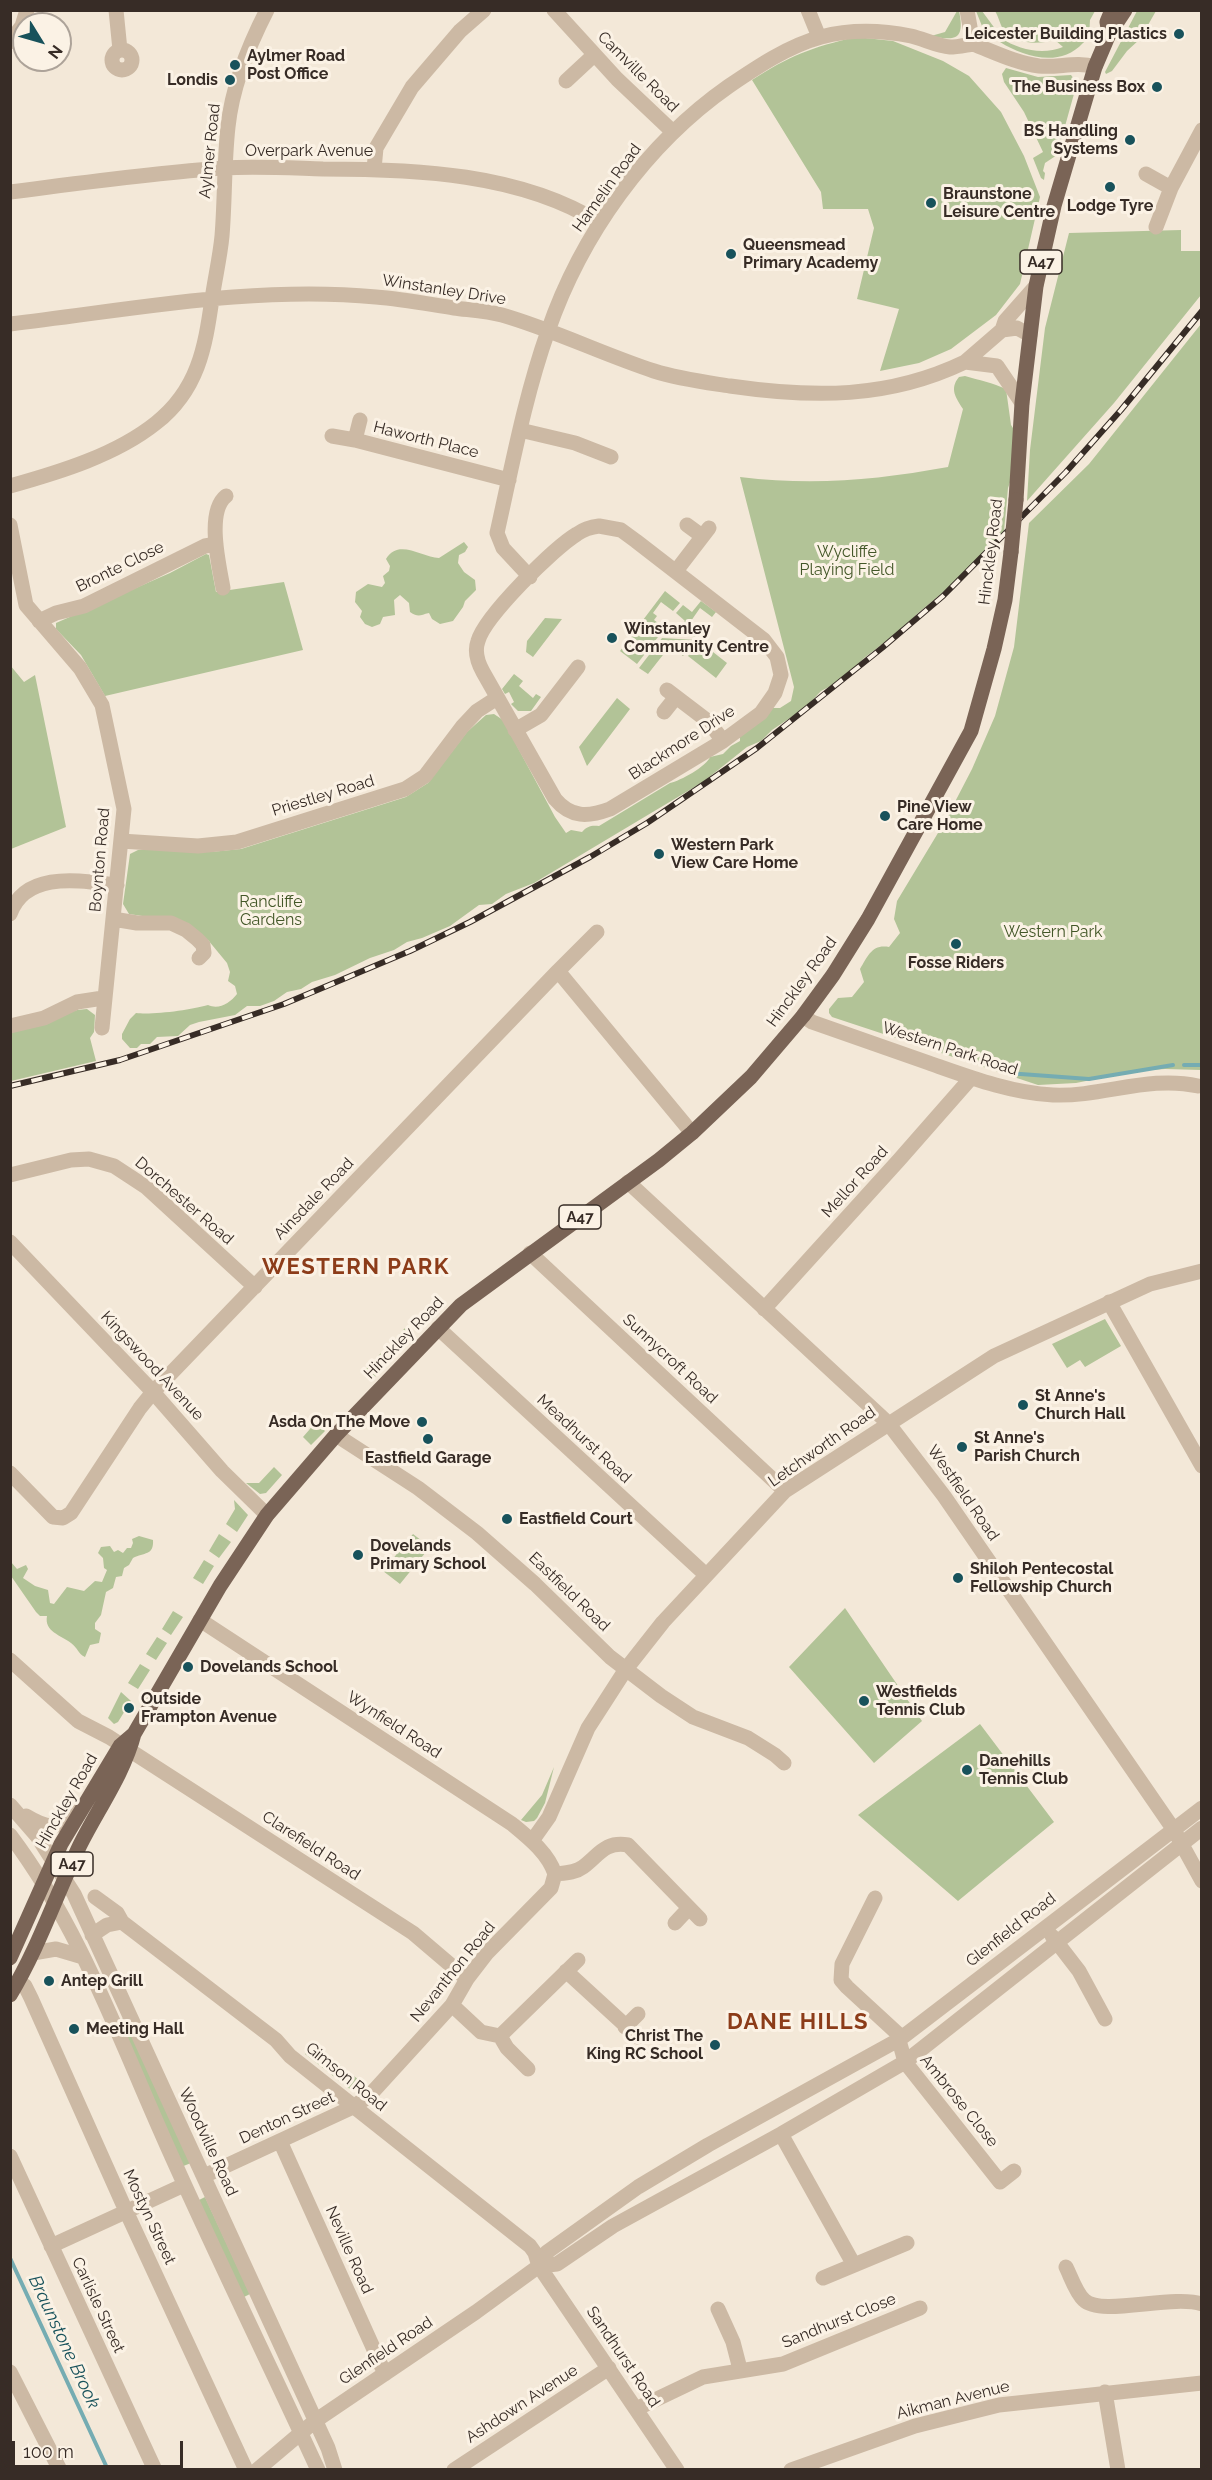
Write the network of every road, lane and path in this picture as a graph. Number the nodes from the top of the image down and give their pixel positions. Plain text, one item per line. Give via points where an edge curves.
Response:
1 (27, 10) edge
2 (116, 10) edge
3 (267, 10) edge
4 (484, 10) edge
5 (554, 10) edge
6 (808, 10) edge
7 (967, 10) edge
8 (1112, 10) edge
9 (1125, 10) edge
10 (1109, 34) junction
11 (819, 37) junction
12 (10, 42) edge
13 (973, 44) junction
14 (120, 50) dead end
15 (594, 55) junction
16 (1095, 67) junction
17 (566, 81) dead end
18 (1202, 130) edge
19 (673, 132) junction
20 (224, 168) junction
21 (374, 169) junction
22 (1146, 174) dead end
23 (1171, 188) junction
24 (10, 192) edge
25 (600, 223) junction
26 (1156, 227) dead end
27 (1036, 286) junction
28 (212, 300) junction
29 (10, 324) edge
30 (548, 330) junction
31 (1002, 330) junction
32 (1030, 335) junction
33 (1027, 361) junction
34 (965, 362) junction
35 (997, 366) junction
36 (1022, 403) junction
37 (360, 420) dead end
38 (520, 430) junction
39 (332, 436) dead end
40 (355, 440) junction
41 (611, 457) dead end
42 (509, 480) junction
43 (10, 486) edge
44 (226, 496) dead end
45 (10, 525) edge
46 (687, 525) dead end
47 (216, 544) junction
48 (676, 571) junction
49 (530, 577) junction
50 (223, 588) dead end
51 (39, 621) junction
52 (578, 668) dead end
53 (497, 698) junction
54 (664, 712) dead end
55 (515, 730) junction
56 (723, 741) junction
57 (121, 841) junction
58 (117, 885) junction
59 (10, 914) edge
60 (113, 919) junction
61 (597, 932) dead end
62 (207, 956) dead end
63 (558, 970) junction
64 (103, 998) junction
65 (803, 1016) junction
66 (10, 1026) edge
67 (102, 1028) dead end
68 (971, 1078) junction
69 (1198, 1086) dead end
70 (692, 1132) junction
71 (10, 1175) edge
72 (628, 1182) junction
73 (10, 1242) edge
74 (530, 1253) junction
75 (1202, 1271) edge
76 (255, 1287) junction
77 (1109, 1302) junction
78 (764, 1309) junction
79 (438, 1328) junction
80 (153, 1392) junction
81 (888, 1423) junction
82 (336, 1435) junction
83 (1202, 1466) edge
84 (10, 1473) edge
85 (785, 1491) junction
86 (267, 1515) junction
87 (706, 1575) junction
88 (200, 1620) junction
89 (10, 1659) edge
90 (626, 1669) junction
91 (125, 1749) junction
92 (784, 1763) dead end
93 (12, 1807) edge
94 (82, 1807) junction
95 (1202, 1808) edge
96 (1202, 1828) edge
97 (10, 1835) edge
98 (1178, 1837) junction
99 (532, 1841) junction
100 (53, 1860) junction
101 (555, 1874) junction
102 (65, 1880) junction
103 (1202, 1881) edge
104 (44, 1883) junction
105 (95, 1897) dead end
106 (875, 1898) dead end
107 (57, 1903) junction
108 (122, 1922) junction
109 (675, 1923) dead end
110 (1044, 1927) junction
111 (92, 1935) junction
112 (1058, 1943) junction
113 (33, 1953) junction
114 (11, 1955) edge
115 (83, 1957) junction
116 (578, 1960) dead end
117 (566, 1971) junction
118 (467, 1979) junction
119 (19, 1982) junction
120 (10, 1995) edge
121 (452, 2005) junction
122 (638, 2014) dead end
123 (1105, 2019) dead end
124 (625, 2027) junction
125 (500, 2036) junction
126 (638, 2037) dead end
127 (900, 2038) junction
128 (526, 2062) dead end
129 (905, 2062) junction
130 (839, 2073) junction
131 (850, 2094) junction
132 (353, 2107) junction
133 (781, 2134) junction
134 (280, 2141) junction
135 (708, 2145) junction
136 (10, 2156) edge
137 (719, 2166) junction
138 (1014, 2171) dead end
139 (204, 2176) junction
140 (184, 2185) junction
141 (126, 2211) junction
142 (907, 2243) dead end
143 (51, 2246) junction
144 (854, 2265) junction
145 (539, 2266) junction
146 (1066, 2267) dead end
147 (823, 2278) dead end
148 (259, 2300) junction
149 (1202, 2304) edge
150 (241, 2307) junction
151 (920, 2308) dead end
152 (718, 2309) dead end
153 (609, 2368) junction
154 (740, 2369) junction
155 (10, 2372) edge
156 (385, 2374) junction
157 (1202, 2383) edge
158 (1105, 2392) junction
159 (636, 2409) junction
160 (315, 2421) junction
161 (299, 2433) junction
162 (60, 2469) edge
163 (155, 2469) edge
164 (246, 2469) edge
165 (257, 2469) edge
166 (318, 2469) edge
167 (334, 2469) edge
168 (454, 2469) edge
169 (677, 2469) edge
170 (791, 2469) edge
171 (1118, 2469) edge

1 - 12 street via 22,26
2 - 14 street
3 - 20 street, Aylmer Road via 233,99
4 - 21 street via 460,31 412,87 376,148
5 - 15 street, Camville Road
6 - 11 street
7 - 13 street
8 - 10 main road, Hinckley Road / A47 via 1107,22
9 - 10 main road, Hinckley Road / A47
10 - 16 main road, Hinckley Road / A47
11 - 13 street, Hamelin Road via 860,30 911,36 951,47
11 - 19 street, Hamelin Road via 752,71
13 - 16 street via 1041,66 1077,63
15 - 17 street
15 - 19 street, Camville Road
16 - 27 main road, Hinckley Road / A47 via 1054,206
18 - 23 street
19 - 25 street, Hamelin Road
20 - 21 street, Overpark Avenue
20 - 24 street, Overpark Avenue
20 - 28 street, Aylmer Road via 222,236
21 - 25 street, Overpark Avenue via 495,184 558,201
22 - 23 street
23 - 26 street
25 - 30 street, Hamelin Road via 572,273
27 - 31 street, Winstanley Drive via 1005,321
27 - 32 main road, Hinckley Road / A47
28 - 29 street, Winstanley Drive
28 - 30 street, Winstanley Drive via 298,294 375,297 499,314
28 - 43 street, Aylmer Road via 197,370 186,392 164,416 109,450
30 - 34 street, Winstanley Drive via 654,371 692,381 792,394 849,393 897,386
30 - 38 street, Hamelin Road
31 - 32 street via 1017,328
31 - 34 street, Winstanley Drive
32 - 33 main road, Hinckley Road / A47
33 - 35 street via 1016,369
33 - 36 main road, Hinckley Road / A47
34 - 35 street
35 - 36 street
36 - 65 main road, Hinckley Road / A47, bridge via 1005,600 971,731 868,919
37 - 40 street, Haworth Place
38 - 41 street via 575,443
38 - 42 street, Hamelin Road
39 - 40 street
40 - 42 street, Haworth Place
42 - 49 street, Hamelin Road via 497,533 503,548
44 - 47 street via 220,501
45 - 51 street, Boynton Road via 27,605
46 - 48 street via 706,532
47 - 50 street
47 - 51 street, Bronte Close via 84,606
48 - 49 street, Blackmore Drive via 621,530 599,526 575,535
48 - 56 street, Blackmore Drive via 764,640 777,657 781,675 775,693 761,713
49 - 53 street, Blackmore Drive via 488,621 477,644 479,664
51 - 57 street, Boynton Road via 80,668 102,705 124,809
52 - 55 street via 541,715
53 - 55 street, Blackmore Drive
53 - 57 street, Priestley Road via 462,727 425,776 405,789 237,842 198,846
54 - 56 street via 671,694 709,722
55 - 56 street, Blackmore Drive via 555,800 579,816 610,809
57 - 58 street, Boynton Road
58 - 59 street via 52,881 34,887
58 - 60 street, Boynton Road
60 - 62 street via 171,924 198,939
60 - 64 street, Boynton Road
61 - 63 street, Ainsdale Road
63 - 70 street
63 - 76 street, Ainsdale Road
64 - 66 street via 77,1002 44,1018
64 - 67 street, Boynton Road
65 - 68 street, Western Park Road
65 - 70 main road, Hinckley Road / A47 via 751,1077
68 - 69 street, Western Park Road via 1053,1095 1177,1081
68 - 78 street, Mellor Road
70 - 72 main road, Hinckley Road / A47
71 - 76 street, Dorchester Road via 71,1160 114,1166 146,1188
72 - 74 main road, Hinckley Road / A47
72 - 78 street, Westfield Road
73 - 80 street, Kingswood Avenue
74 - 79 main road, Hinckley Road / A47 via 470,1298
74 - 85 street, Sunnycroft Road
75 - 77 street, Letchworth Road via 1150,1284
76 - 80 street, Ainsdale Road
77 - 81 street, Letchworth Road via 994,1356
77 - 83 street
78 - 81 street, Westfield Road
79 - 82 main road, Hinckley Road / A47
79 - 87 street, Meadhurst Road
80 - 84 street, Ainsdale Road via 68,1516 53,1517
80 - 86 street, Kingswood Avenue via 222,1471
81 - 85 street, Letchworth Road
81 - 98 street, Westfield Road via 944,1496
82 - 86 main road, Hinckley Road / A47
82 - 90 street, Eastfield Road via 418,1488 477,1533
85 - 87 street, Letchworth Road
86 - 88 main road, Hinckley Road / A47
87 - 90 street, Letchworth Road
88 - 91 main road, Hinckley Road / A47
88 - 99 street, Wynfield Road via 512,1824
89 - 91 street, Clarefield Road via 78,1721
90 - 92 street, Eastfield Road via 693,1717 748,1738
90 - 99 street, Letchworth Road via 588,1728 549,1817
91 - 94 main road, Hinckley Road / A47
91 - 102 main road, Hinckley Road / A47
91 - 118 street, Clarefield Road via 413,1933
93 - 94 street via 50,1828 65,1822
93 - 100 street, Woodville Road
94 - 100 main road, Hinckley Road / A47
95 - 98 street, Glenfield Road
96 - 98 street, Glenfield Road
97 - 104 street
98 - 103 street, Westfield Road
98 - 110 street, Glenfield Road
98 - 112 street, Glenfield Road
99 - 101 street, Wynfield Road
100 - 102 street, Woodville Road
100 - 104 main road, Hinckley Road / A47
101 - 109 street via 582,1868 602,1848 616,1843 628,1845 694,1913
101 - 118 street, Nevanthon Road via 551,1888
102 - 107 main road, Hinckley Road / A47
102 - 111 street, Woodville Road
104 - 107 street
104 - 114 main road, Hinckley Road / A47
105 - 108 street, Gimson Road via 117,1913
106 - 127 street via 840,1972 847,1987
107 - 113 main road, Hinckley Road / A47
107 - 115 street
108 - 111 street via 107,1925
108 - 132 street, Gimson Road via 276,2040
110 - 112 street
110 - 127 street, Glenfield Road
111 - 139 street, Woodville Road
112 - 123 street via 1079,1971
112 - 129 street, Glenfield Road
113 - 115 street via 56,1949
113 - 119 main road, Hinckley Road / A47
115 - 140 street
116 - 117 street
117 - 124 street
117 - 125 street
118 - 121 street, Nevanthon Road
119 - 120 main road, Hinckley Road / A47
119 - 141 street, Mostyn Street via 31,1998
121 - 125 street via 481,2032
121 - 132 street, Nevanthon Road via 369,2096
122 - 124 street
124 - 126 street
125 - 128 street via 507,2048
127 - 129 street, Ambrose Close
127 - 130 street, Glenfield Road
129 - 131 street, Glenfield Road
129 - 138 street, Ambrose Close via 1000,2181
130 - 131 street
130 - 135 street, Glenfield Road
131 - 133 street, Glenfield Road
132 - 134 street, Denton Street
132 - 145 street, Gimson Road via 530,2246
133 - 137 street, Glenfield Road
133 - 144 street
134 - 139 street, Denton Street
134 - 156 street, Neville Road
135 - 137 street
135 - 145 street, Glenfield Road via 568,2235 547,2252
136 - 143 street, Carlisle Street
137 - 145 street, Glenfield Road via 614,2226 557,2264
139 - 140 street, Denton Street via 205,2183 198,2191
139 - 148 street, Woodville Road
140 - 141 street, Denton Street
140 - 150 street
141 - 143 street, Denton Street
141 - 164 street, Mostyn Street
142 - 144 street
143 - 163 street, Carlisle Street
144 - 147 street
145 - 153 street, Sandhurst Road
145 - 156 street, Glenfield Road
146 - 149 street via 1084,2301 1101,2308 1181,2300
148 - 150 street
148 - 160 street, Woodville Road
150 - 161 street
151 - 154 street, Sandhurst Close via 801,2358
152 - 154 street
153 - 159 street, Sandhurst Road
153 - 168 street, Ashdown Avenue
154 - 159 street, Sandhurst Close via 703,2377
155 - 162 street
156 - 160 street, Glenfield Road
157 - 158 street, Aikman Avenue
158 - 170 street, Aikman Avenue via 999,2405 915,2426
158 - 171 street
159 - 169 street, Sandhurst Road
160 - 161 street, Glenfield Road
160 - 167 street, Woodville Road
161 - 165 street, Glenfield Road
161 - 166 street

